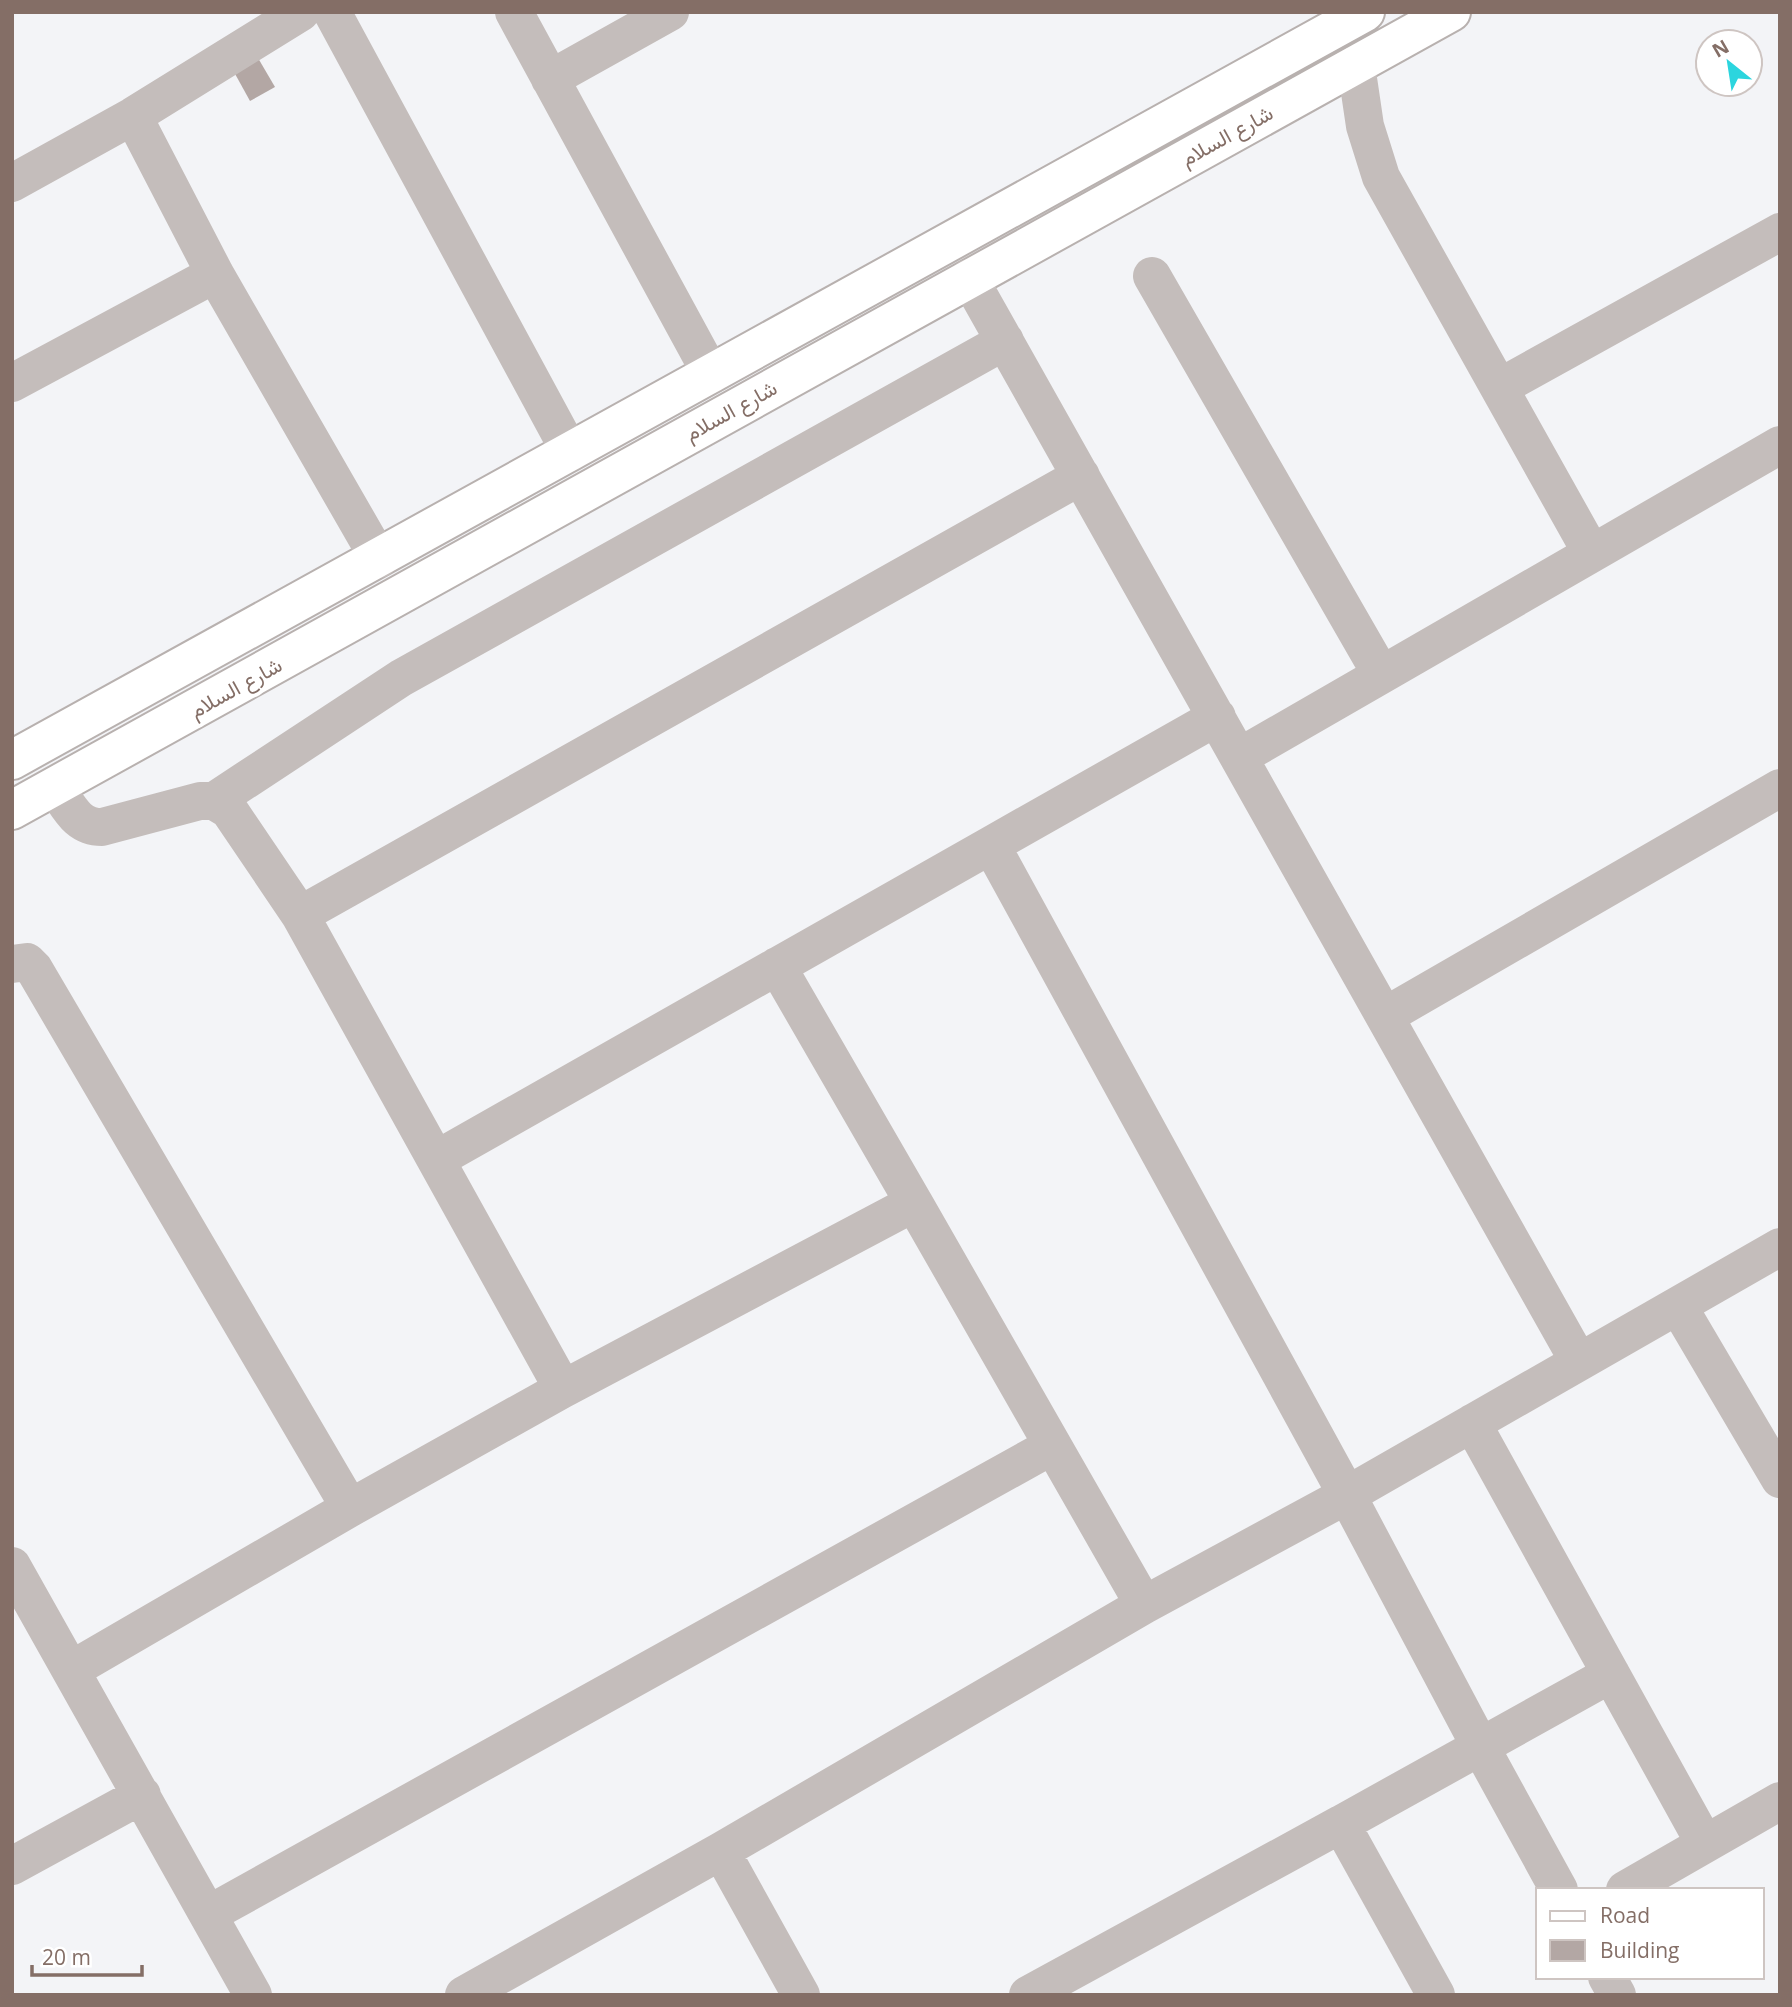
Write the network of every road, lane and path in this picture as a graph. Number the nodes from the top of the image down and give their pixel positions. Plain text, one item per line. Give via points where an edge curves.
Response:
1 (302, 12) edge
2 (332, 12) edge
3 (514, 12) edge
4 (670, 12) edge
5 (1451, 12) edge
6 (1349, 16) edge
7 (1356, 65) junction
8 (550, 79) junction
9 (132, 116) junction
10 (12, 183) edge
11 (1780, 232) edge
12 (215, 274) junction
13 (1152, 276) dead end
14 (970, 278) junction
15 (1005, 341) junction
16 (711, 374) junction
17 (12, 383) edge
18 (1500, 387) junction
19 (1780, 445) edge
20 (570, 452) junction
21 (1081, 476) junction
22 (1591, 552) junction
23 (379, 559) junction
24 (1381, 674) junction
25 (1217, 717) junction
26 (1239, 757) junction
27 (12, 761) edge
28 (55, 787) junction
29 (1780, 788) edge
30 (214, 802) junction
31 (12, 810) edge
32 (991, 845) junction
33 (300, 915) junction
34 (12, 964) edge
35 (777, 966) junction
36 (1385, 1016) junction
37 (437, 1159) junction
38 (914, 1203) junction
39 (1780, 1247) edge
40 (1678, 1306) junction
41 (1579, 1362) junction
42 (564, 1389) junction
43 (1472, 1423) junction
44 (1052, 1446) junction
45 (1780, 1479) edge
46 (1347, 1495) junction
47 (350, 1508) junction
48 (12, 1566) edge
49 (1144, 1605) junction
50 (71, 1670) junction
51 (1611, 1674) junction
52 (1480, 1746) junction
53 (142, 1795) junction
54 (1780, 1801) edge
55 (1341, 1824) junction
56 (1705, 1844) junction
57 (721, 1851) junction
58 (12, 1866) edge
59 (1558, 1888) edge
60 (1628, 1888) edge
61 (209, 1914) junction
62 (1608, 1979) edge
63 (517, 1982) edge
64 (253, 1995) edge
65 (464, 1995) edge
66 (802, 1995) edge
67 (1028, 1995) edge
68 (1436, 1995) edge
69 (1617, 1995) edge

1 - 9 street
2 - 20 street
3 - 8 street
4 - 8 street
5 - 7 main road, شارع السلام
6 - 16 main road, شارع السلام
7 - 14 main road, شارع السلام
7 - 18 street via 1365,126 1381,177
8 - 16 street
9 - 10 street
9 - 12 street
11 - 18 street
12 - 17 street
12 - 23 street
13 - 24 street
14 - 15 street
14 - 28 main road, شارع السلام
15 - 21 street
15 - 30 street via 401,678
16 - 20 main road, شارع السلام
18 - 22 street
19 - 22 street
20 - 23 main road, شارع السلام
21 - 25 street
21 - 33 street
22 - 24 street
23 - 27 main road, شارع السلام
24 - 26 street
25 - 26 street
25 - 32 street
26 - 36 street
28 - 30 street via 89,827 200,801
28 - 31 main road, شارع السلام
29 - 36 street
30 - 33 street via 229,810
32 - 35 street
32 - 46 street
33 - 37 street
34 - 47 street via 27,962 34,969
35 - 37 street
35 - 38 street
36 - 41 street
37 - 42 street
38 - 42 street
38 - 44 street
39 - 40 street
40 - 41 street
40 - 45 street
41 - 43 street
42 - 47 street
43 - 46 street
43 - 51 street
44 - 49 street
44 - 61 street
46 - 49 street
46 - 52 street
47 - 50 street
48 - 50 street
49 - 57 street
50 - 53 street
51 - 52 street
51 - 56 street
52 - 55 street
52 - 59 street
53 - 58 street
53 - 61 street
54 - 56 street
55 - 67 street
55 - 68 street
56 - 60 street
57 - 63 street
57 - 66 street
61 - 64 street
62 - 69 street
63 - 65 street

